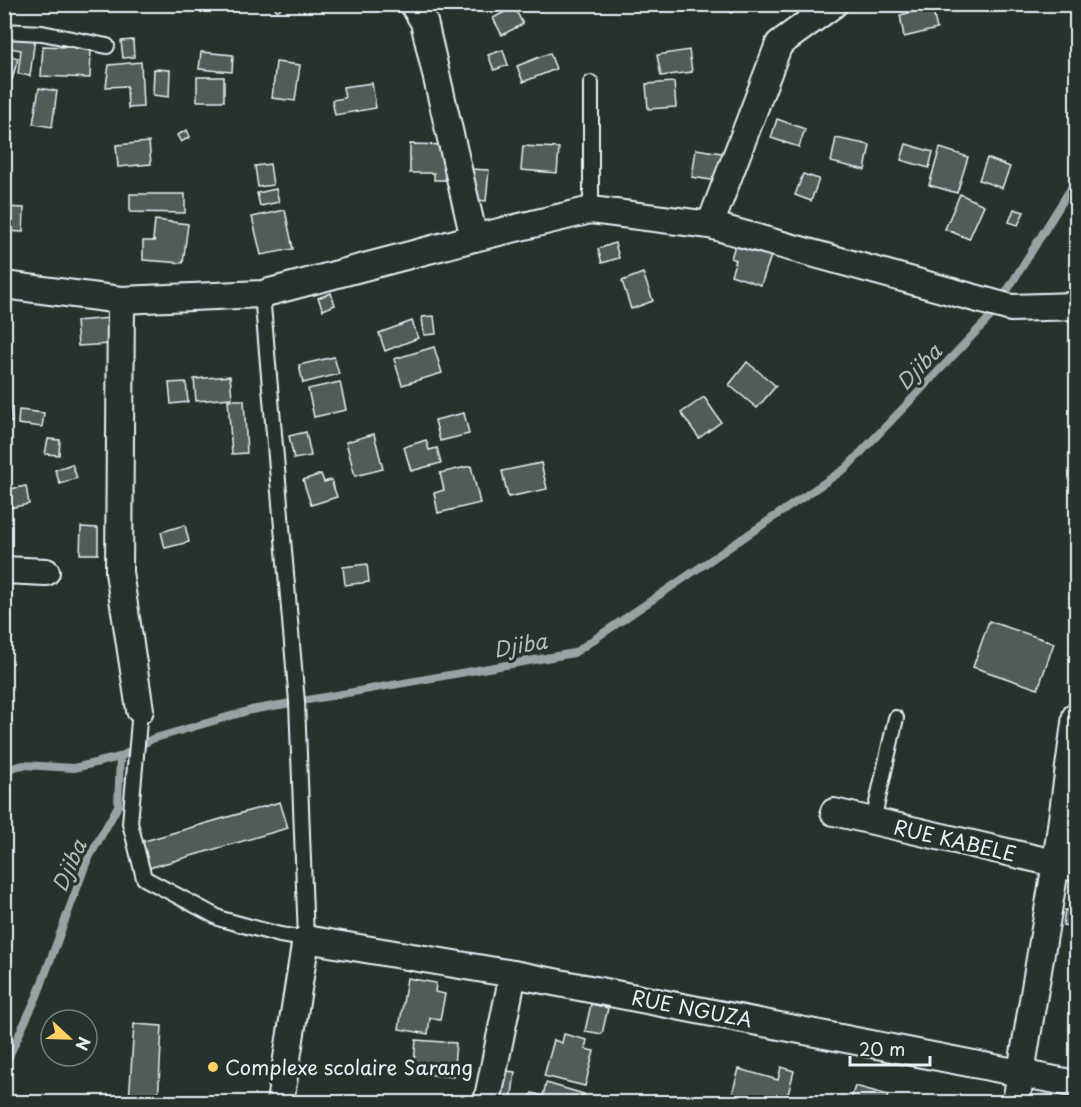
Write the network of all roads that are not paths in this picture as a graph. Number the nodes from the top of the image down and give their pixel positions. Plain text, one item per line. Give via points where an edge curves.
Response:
1 (413, 4) edge
2 (834, 4) edge
3 (4, 31) edge
4 (107, 46) dead end
5 (591, 83) dead end
6 (591, 210) junction
7 (710, 225) junction
8 (474, 238) junction
9 (4, 285) edge
10 (262, 294) junction
11 (121, 300) junction
12 (1077, 306) edge
13 (4, 570) edge
14 (46, 572) dead end
15 (140, 710) joint
16 (1077, 716) edge
17 (896, 718) dead end
18 (834, 812) dead end
19 (873, 821) junction
20 (1066, 865) edge
21 (306, 939) junction
22 (513, 974) junction
23 (1022, 1072) junction
24 (1077, 1084) edge
25 (280, 1102) edge
26 (487, 1102) edge
27 (1016, 1102) edge

1 - 8 street via 424,22
2 - 7 street via 779,44
3 - 4 lane via 42,33
5 - 6 lane
6 - 7 street
6 - 8 street
7 - 12 street via 1011,308
8 - 10 street
9 - 11 street
10 - 11 street
10 - 21 lane via 297,702
11 - 15 street via 119,572
13 - 14 street
15 - 21 lane via 130,823 144,878 220,919
16 - 20 street
17 - 19 lane
18 - 19 street, RUE KABELE
19 - 20 street, RUE KABELE
20 - 23 street
21 - 22 street, RUE NGUZA
21 - 25 street
22 - 23 street, RUE NGUZA
22 - 26 street
23 - 24 street, RUE NGUZA
23 - 27 street

